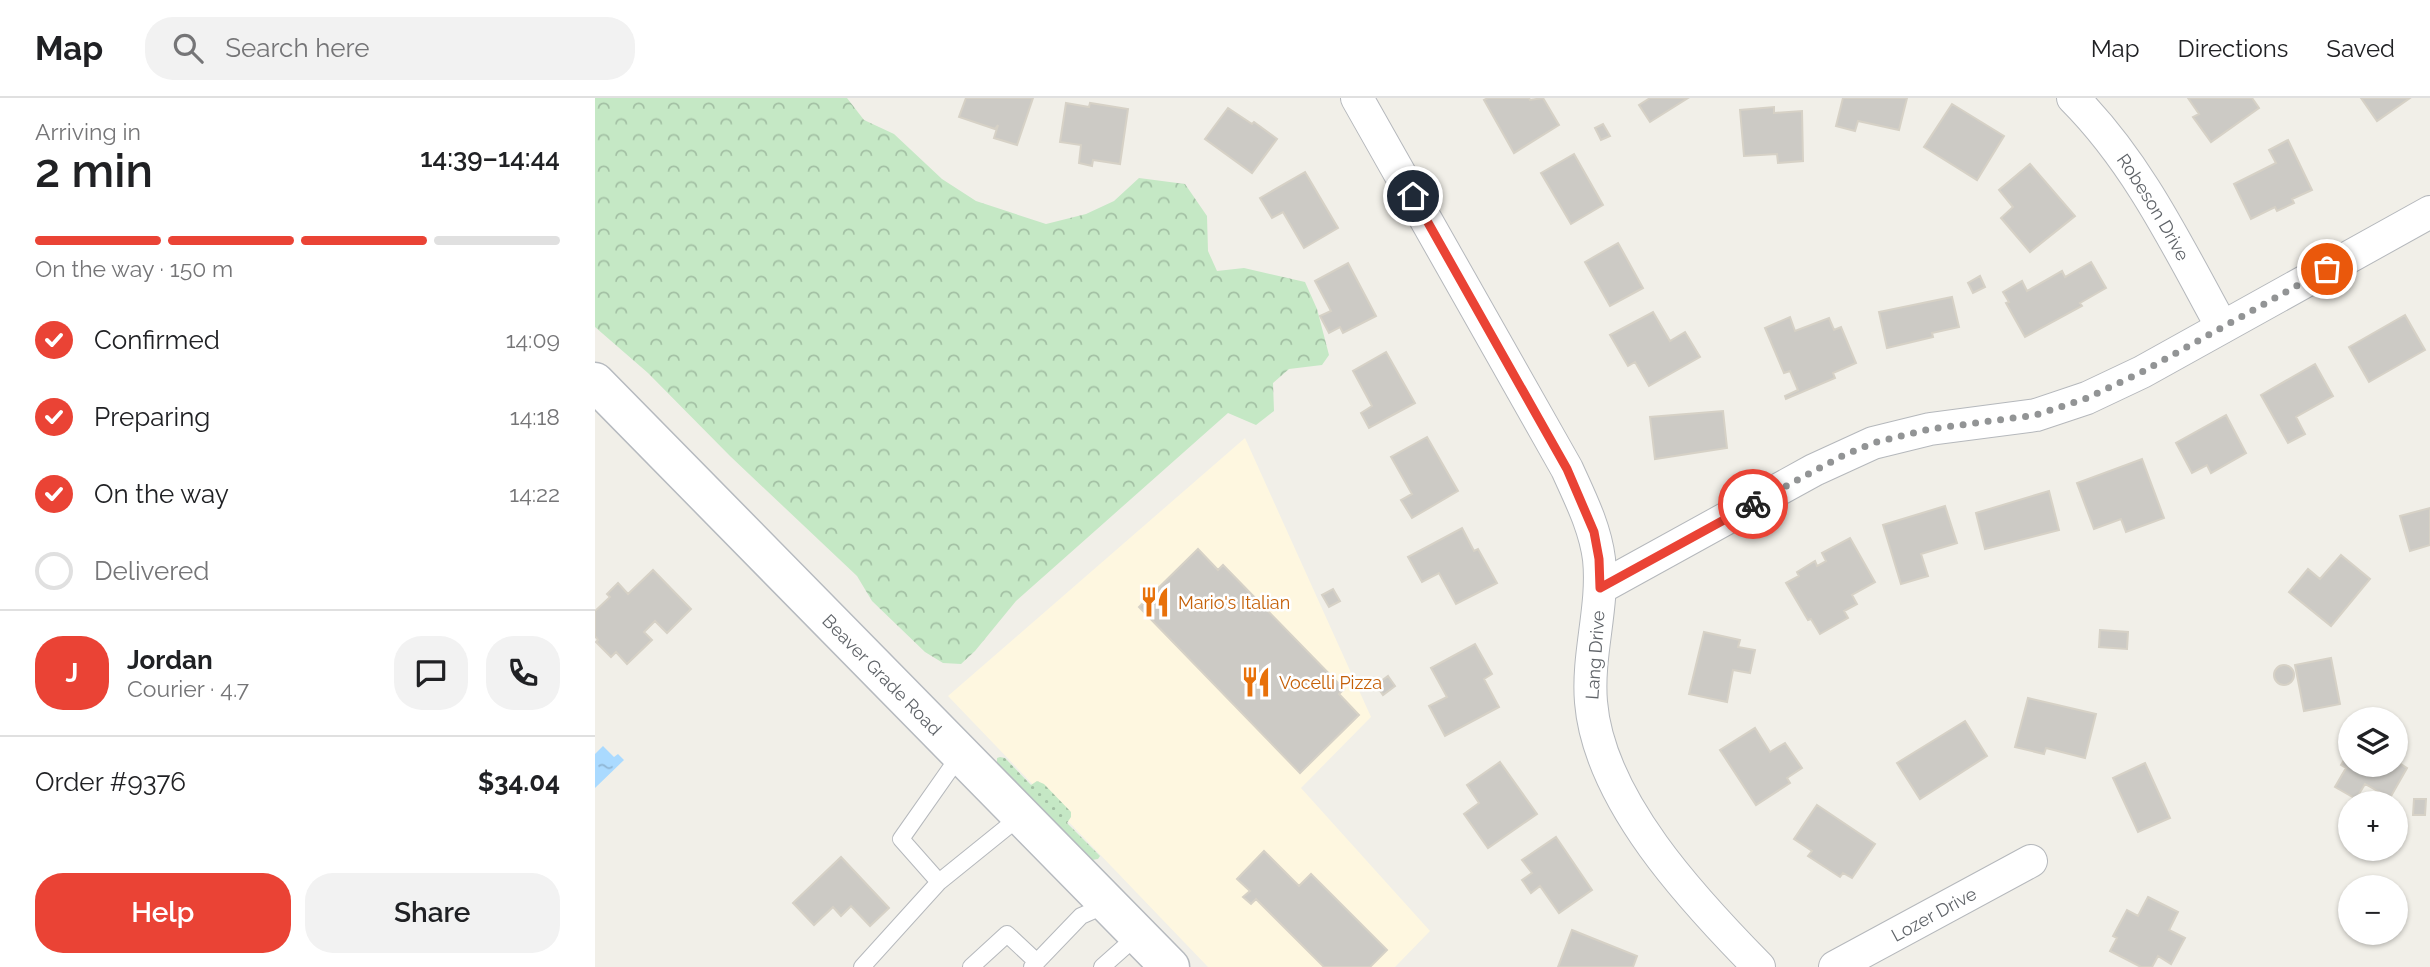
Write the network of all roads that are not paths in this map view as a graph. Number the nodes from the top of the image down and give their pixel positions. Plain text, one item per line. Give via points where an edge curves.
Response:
1 (1357, 98) edge
2 (2073, 98) edge
3 (2430, 212) edge
4 (2222, 327) junction
5 (595, 382) edge
6 (1600, 588) junction
7 (961, 752) junction
8 (1022, 815) junction
9 (2031, 861) dead end
10 (939, 882) junction
11 (1109, 904) junction
12 (1138, 934) junction
13 (1034, 964) edge
14 (862, 967) edge
15 (971, 967) edge
16 (1102, 967) edge
17 (1170, 967) edge
18 (1759, 967) edge
19 (1835, 967) edge

1 - 6 street, Lang Drive via 1567,469 1594,532
2 - 4 street, Robeson Drive via 2137,178
3 - 4 street
4 - 6 street via 2142,372 2062,408 2009,420 1930,429 1842,456
5 - 7 main road, Beaver Grade Road
6 - 18 street, Lang Drive via 1591,703 1608,770 1624,802 1666,862
7 - 8 main road, Beaver Grade Road
7 - 10 lane via 901,839
8 - 10 lane
8 - 11 main road, Beaver Grade Road
9 - 19 street, Lozer Drive
10 - 14 lane
11 - 12 main road, Beaver Grade Road
11 - 13 lane via 1081,916
12 - 16 lane
12 - 17 main road, Beaver Grade Road
13 - 15 lane via 1007,934

